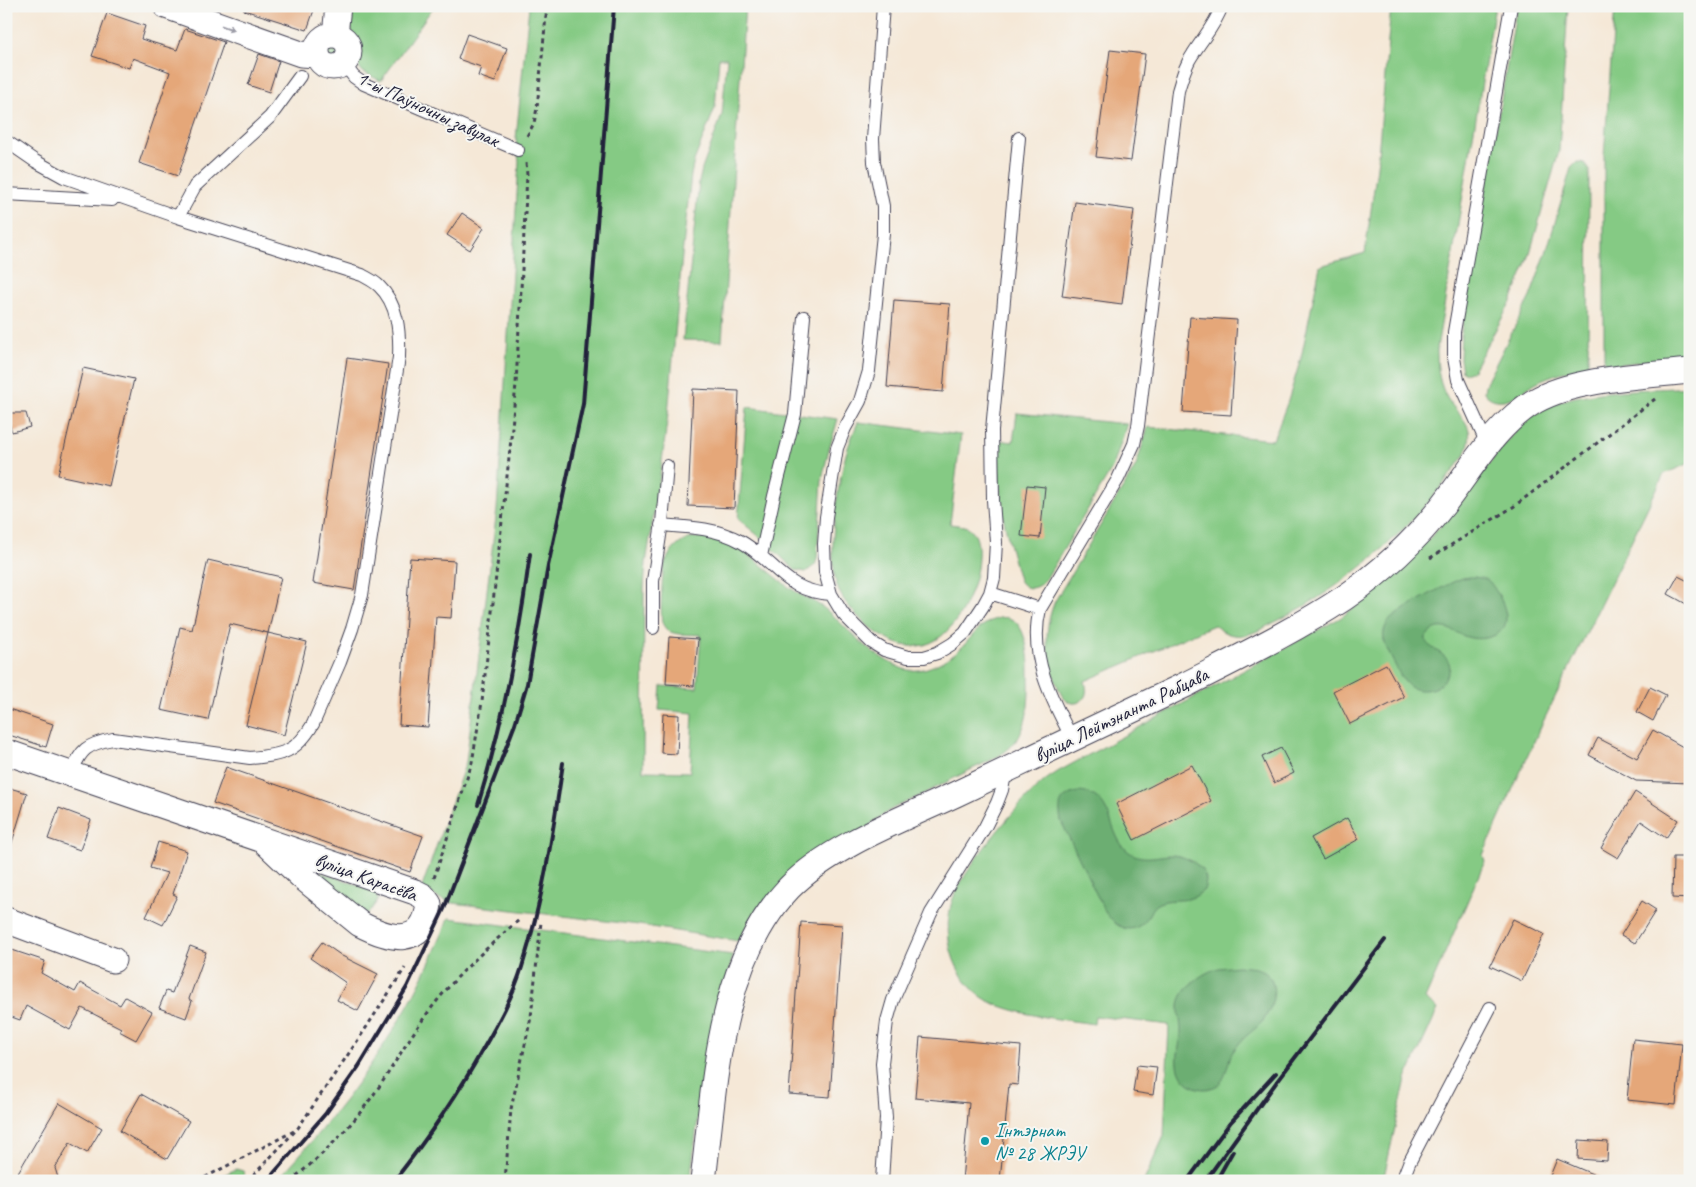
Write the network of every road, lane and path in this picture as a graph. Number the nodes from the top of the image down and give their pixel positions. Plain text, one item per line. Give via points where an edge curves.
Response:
1 (166, 6) edge
2 (338, 6) edge
3 (547, 6) edge
4 (883, 6) edge
5 (1222, 6) edge
6 (1511, 6) edge
7 (335, 35) junction
8 (317, 55) junction
9 (343, 63) junction
10 (300, 76) dead end
11 (1019, 138) dead end
12 (6, 142) edge
13 (518, 150) junction
14 (6, 194) edge
15 (134, 202) junction
16 (178, 217) junction
17 (804, 317) dead end
18 (1690, 371) edge
19 (1660, 396) dead end
20 (1487, 444) junction
21 (667, 466) dead end
22 (661, 525) junction
23 (761, 556) junction
24 (1422, 562) dead end
25 (990, 593) junction
26 (831, 594) junction
27 (1040, 609) junction
28 (652, 628) dead end
29 (1073, 740) junction
30 (6, 752) edge
31 (1006, 770) junction
32 (71, 774) junction
33 (265, 842) junction
34 (427, 900) junction
35 (6, 920) edge
36 (519, 920) dead end
37 (541, 922) dead end
38 (113, 960) dead end
39 (405, 968) dead end
40 (1490, 1008) dead end
41 (298, 1128) junction
42 (198, 1181) edge
43 (248, 1181) edge
44 (290, 1181) edge
45 (505, 1181) edge
46 (703, 1181) edge
47 (882, 1181) edge
48 (1402, 1181) edge

1 -> 8 street, 1-ы Паўночны завулак via 301,54
2 - 7 street
3 - 13 path via 534,123
4 - 26 lane via 873,139 883,206 883,234 867,382 840,438 830,488 824,544 825,572
5 - 27 lane via 1193,53 1178,91 1134,444 1118,479
6 - 20 lane via 1454,332 1458,380
7 - 8 street via 320,40
7 - 9 street, 1-ы Паўночны завулак via 345,40 349,49
8 - 9 street, 1-ы Паўночны завулак via 328,66
9 - 13 lane, 1-ы Паўночны завулак via 354,78 364,84
10 - 16 lane via 270,117 195,186
11 - 25 lane via 992,430 996,560
12 - 15 lane via 64,177
13 - 34 path via 524,156 527,175 516,374 485,677 472,764
14 - 15 lane
15 - 16 lane
16 - 32 lane via 362,275 379,286 391,302 398,321 399,357 362,595 340,662 313,724 304,739 290,750 250,758 113,739 95,742 83,750
17 - 23 lane via 795,414
18 - 20 street, вуліца Лейтэнанта Рабцава via 1607,380 1556,392 1520,412
19 - 24 path via 1513,507
20 - 29 street, вуліца Лейтэнанта Рабцава via 1415,538 1381,570 1346,596 1263,646
21 - 22 lane
22 - 23 lane via 724,534
22 - 28 lane via 653,581
23 - 26 lane via 796,586
25 - 26 lane via 976,619 952,644 938,653 908,658 871,642 843,614
25 - 27 lane
27 - 29 lane via 1036,631 1042,668 1051,697
29 - 31 street, вуліца Лейтэнанта Рабцава
30 - 32 street, вуліца Карасёва
31 - 46 street, вуліца Лейтэнанта Рабцава via 832,856 790,887 775,905 747,952 727,1011
31 - 47 lane via 1004,785 985,827 931,913 887,1021 882,1063 886,1118
32 - 33 street, вуліца Карасёва
33 - 34 street, вуліца Карасёва via 415,892
33 - 34 street, вуліца Карасёва via 360,924 380,933 400,938 417,931 428,911
35 - 38 street
36 - 44 path via 443,993 345,1132
37 - 45 path via 531,1017 511,1109
39 - 41 path
40 - 48 lane
41 - 42 path
41 - 43 path

